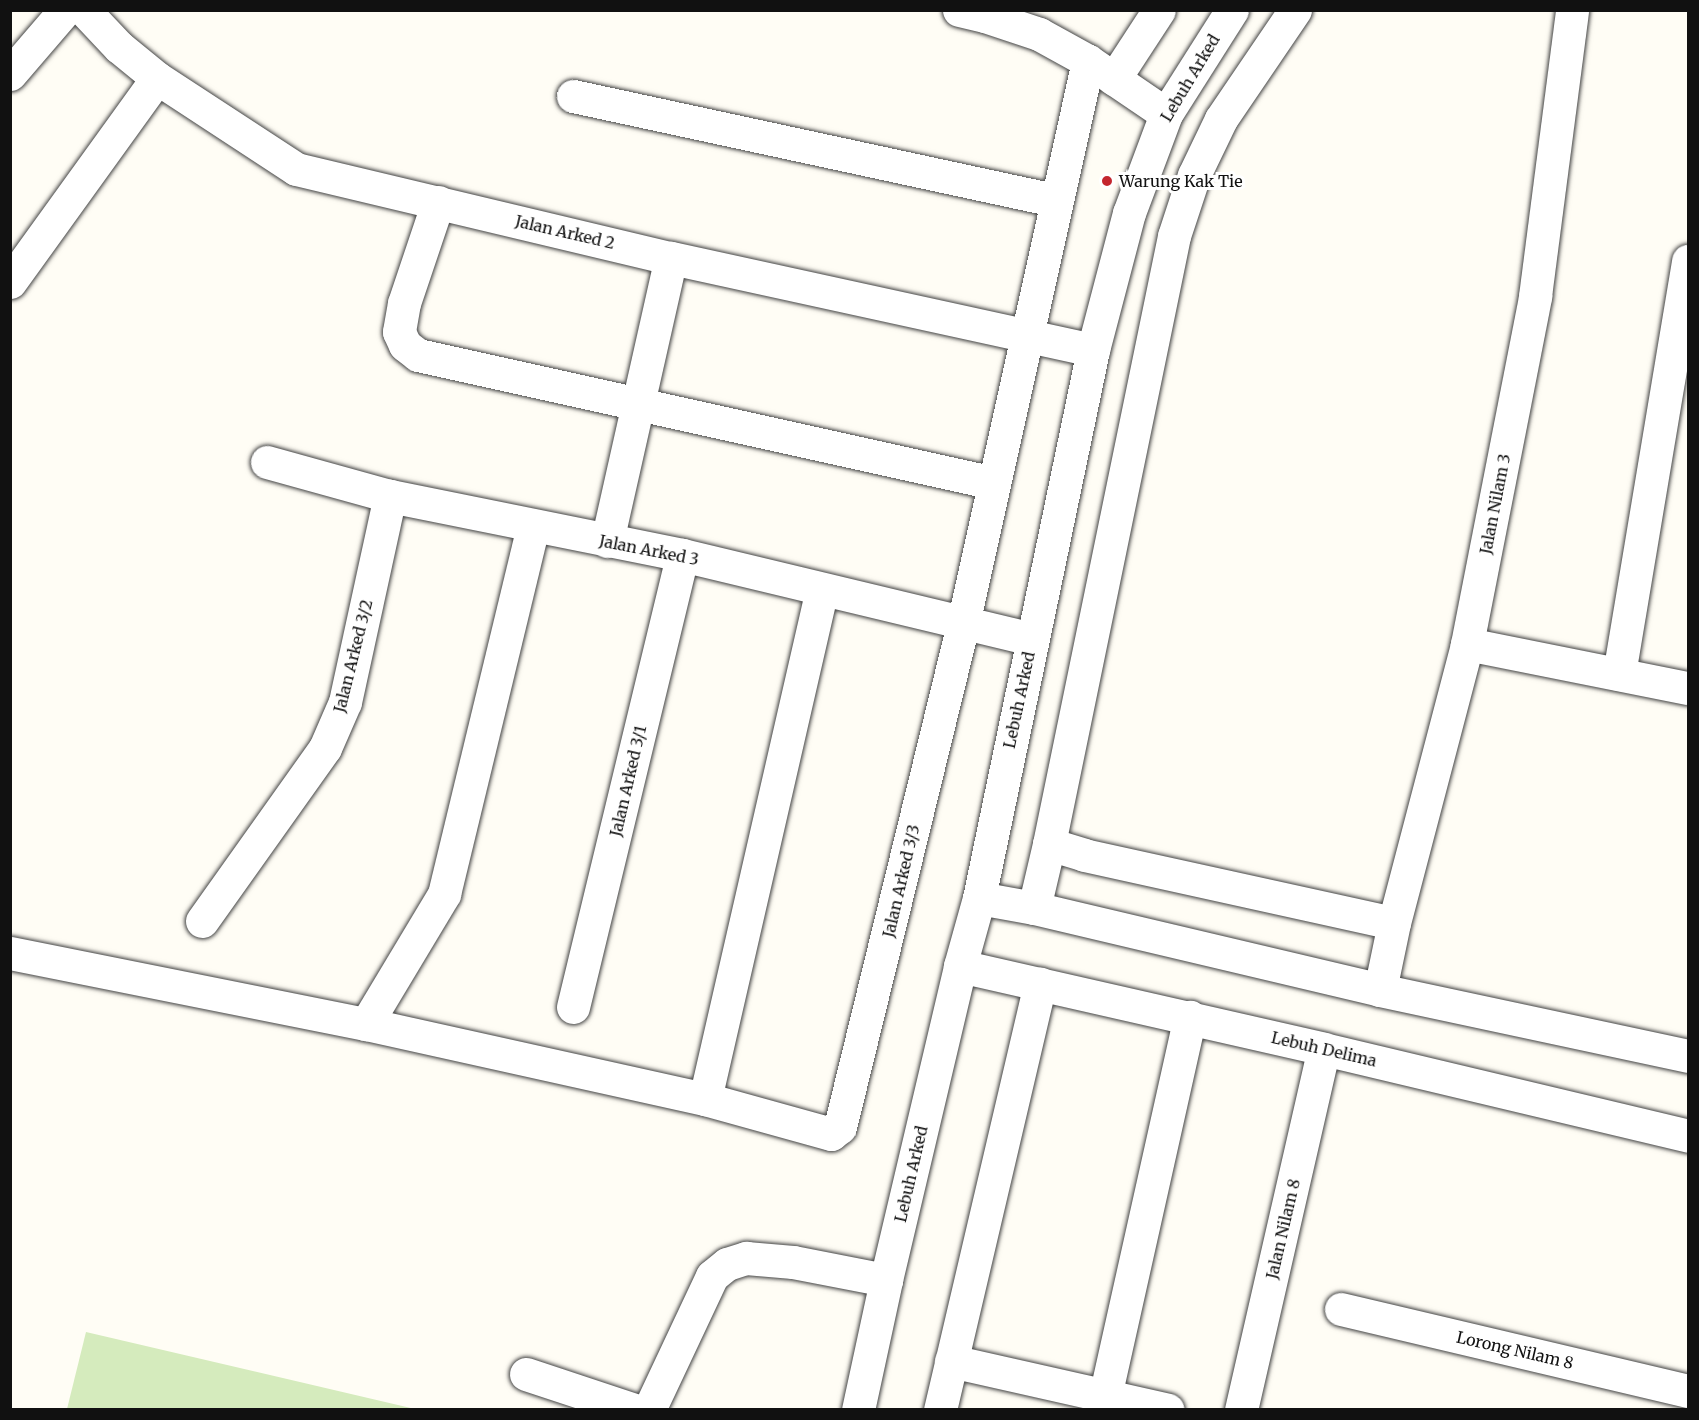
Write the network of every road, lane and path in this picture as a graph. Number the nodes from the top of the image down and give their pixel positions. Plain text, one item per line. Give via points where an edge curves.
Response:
1 (65, 10) edge
2 (84, 10) edge
3 (1159, 10) edge
4 (1232, 10) edge
5 (1295, 10) edge
6 (1572, 10) edge
7 (978, 12) edge
8 (1088, 61) junction
9 (10, 74) edge
10 (157, 78) junction
11 (1114, 79) junction
12 (573, 96) dead end
13 (1166, 114) junction
14 (1057, 201) junction
15 (438, 202) junction
16 (671, 258) junction
17 (1689, 261) edge
18 (10, 282) edge
19 (1028, 334) junction
20 (1093, 350) junction
21 (638, 403) junction
22 (267, 462) dead end
23 (994, 483) junction
24 (390, 496) junction
25 (533, 527) junction
26 (607, 541) junction
27 (682, 555) junction
28 (822, 589) junction
29 (963, 624) junction
30 (1032, 639) junction
31 (1467, 644) junction
32 (1619, 674) junction
33 (1689, 688) edge
34 (1049, 844) junction
35 (979, 898) junction
36 (1034, 908) junction
37 (202, 921) dead end
38 (1394, 923) junction
39 (10, 954) edge
40 (960, 966) junction
41 (1040, 984) junction
42 (1380, 990) junction
43 (573, 1007) dead end
44 (1190, 1017) junction
45 (366, 1024) junction
46 (1324, 1049) junction
47 (1689, 1056) edge
48 (705, 1099) junction
49 (1689, 1136) edge
50 (886, 1280) junction
51 (1341, 1309) dead end
52 (951, 1361) junction
53 (526, 1374) dead end
54 (1689, 1391) edge
55 (1104, 1403) edge
56 (635, 1410) edge
57 (649, 1410) edge
58 (858, 1410) edge
59 (940, 1410) edge
60 (1168, 1410) edge
61 (1241, 1410) edge

1 - 9 street
2 - 10 street, Jalan Arked 2 via 119,47
3 - 11 street
4 - 13 street, Lebuh Arked
5 - 34 street via 1221,119 1194,175 1174,237
6 - 31 street, Jalan Nilam 3 via 1535,296
7 - 8 street via 1039,34
8 - 11 street
8 - 14 street, Jalan Arked 3/3
10 - 15 street, Jalan Arked 2 via 296,169
10 - 18 street
11 - 13 street
12 - 14 street
13 - 20 street, Lebuh Arked via 1129,213
14 - 19 street, Jalan Arked 3/3
15 - 16 street, Jalan Arked 2
15 - 21 street via 404,303 399,332 405,345 418,355
16 - 19 street, Jalan Arked 2
16 - 21 street
17 - 32 street
19 - 20 street, Jalan Arked 2
19 - 23 street, Jalan Arked 3/3
20 - 30 street, Lebuh Arked
21 - 23 street
21 - 26 street
22 - 24 street, Jalan Arked 3
23 - 29 street, Jalan Arked 3/3
24 - 25 street, Jalan Arked 3
24 - 37 street, Jalan Arked 3/2 via 341,711 325,748
25 - 26 street, Jalan Arked 3
25 - 45 street via 444,894
26 - 27 street, Jalan Arked 3
27 - 28 street, Jalan Arked 3
27 - 43 street, Jalan Arked 3/1
28 - 29 street, Jalan Arked 3
28 - 48 street
29 - 30 street, Jalan Arked 3
29 - 48 street, Jalan Arked 3/3 via 840,1127 831,1134
30 - 35 street, Lebuh Arked
31 - 32 street
31 - 38 street, Jalan Nilam 3
32 - 33 street
34 - 36 street
34 - 38 street
35 - 36 street
35 - 40 street, Lebuh Arked
36 - 42 street
38 - 42 street, Jalan Nilam 3
39 - 45 street
40 - 41 street, Lebuh Delima
40 - 50 street, Lebuh Arked
41 - 44 street, Lebuh Delima
41 - 52 street
42 - 47 street
44 - 46 street, Lebuh Delima
44 - 55 street
45 - 48 street
46 - 49 street, Lebuh Delima
46 - 61 street, Jalan Nilam 8
50 - 57 street via 793,1262 746,1258 727,1263 712,1276
50 - 58 street, Lebuh Arked
51 - 54 street, Lorong Nilam 8
52 - 55 street
52 - 59 street
53 - 56 street
55 - 60 street

